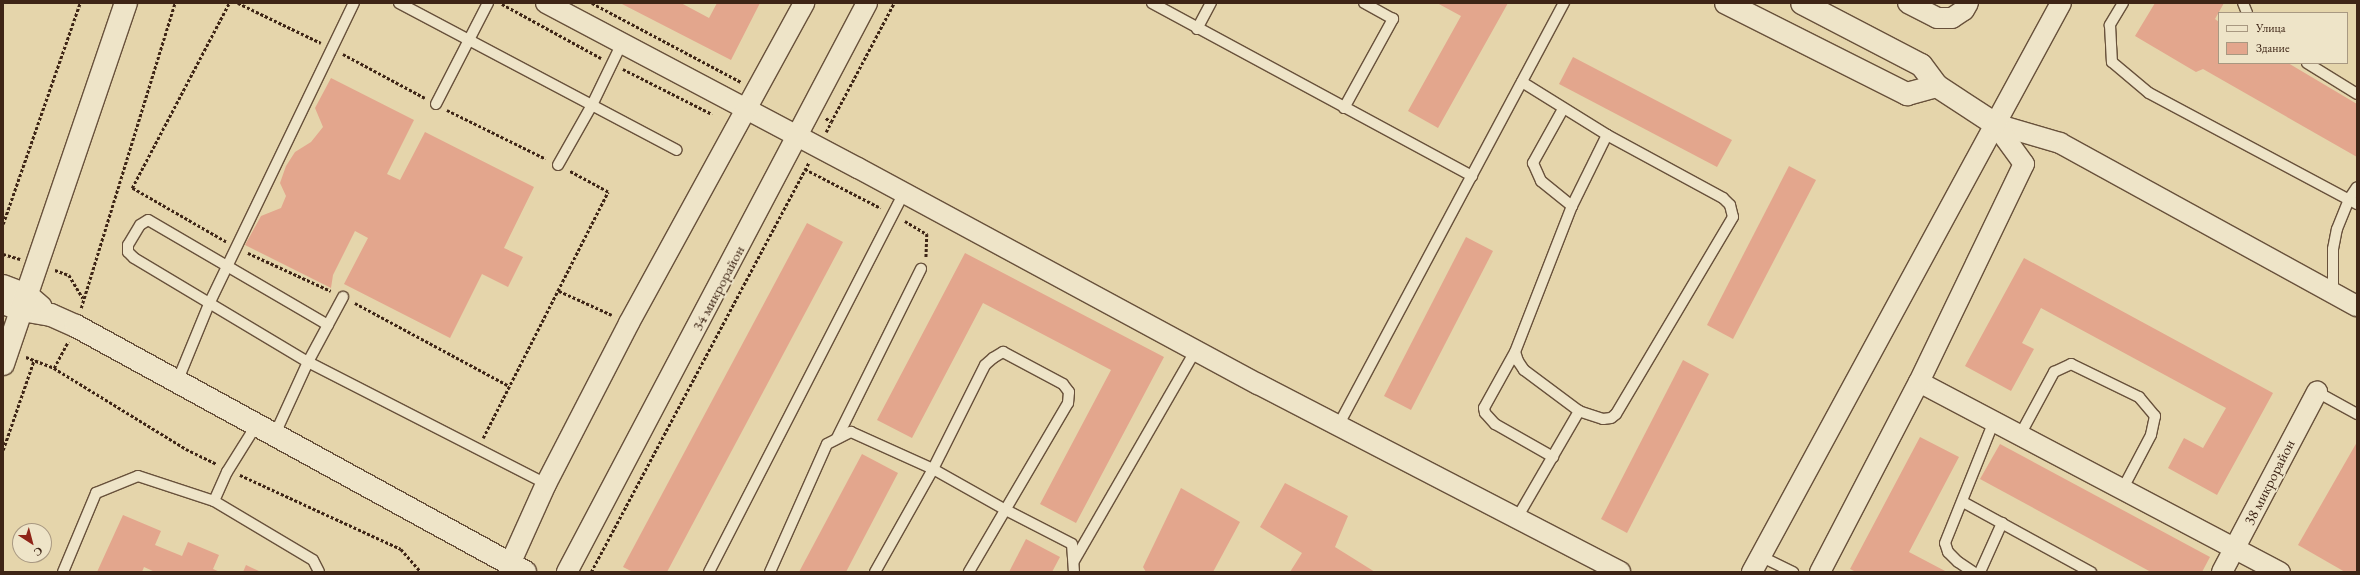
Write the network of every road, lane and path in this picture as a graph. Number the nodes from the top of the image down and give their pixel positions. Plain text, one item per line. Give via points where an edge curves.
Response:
1 (80, 3) edge
2 (111, 3) edge
3 (126, 3) edge
4 (175, 3) edge
5 (229, 3) edge
6 (238, 3) edge
7 (354, 3) edge
8 (399, 3) edge
9 (488, 3) edge
10 (546, 3) edge
11 (592, 3) edge
12 (804, 3) edge
13 (867, 3) edge
14 (894, 3) edge
15 (1152, 3) edge
16 (1211, 3) edge
17 (1364, 3) edge
18 (1564, 3) edge
19 (1726, 3) edge
20 (1802, 3) edge
21 (1908, 3) edge
22 (1968, 3) edge
23 (2061, 3) edge
24 (2123, 3) edge
25 (1197, 29) junction
26 (468, 40) junction
27 (622, 43) junction
28 (332, 48) junction
29 (2309, 64) edge
30 (1522, 82) junction
31 (1937, 86) junction
32 (758, 91) junction
33 (2357, 94) edge
34 (436, 104) junction
35 (592, 105) junction
36 (1344, 108) junction
37 (1563, 108) junction
38 (748, 110) junction
39 (813, 110) junction
40 (1995, 124) junction
41 (1607, 135) junction
42 (798, 137) junction
43 (677, 150) dead end
44 (808, 163) dead end
45 (558, 165) junction
46 (1472, 176) junction
47 (2357, 187) edge
48 (904, 193) junction
49 (2353, 201) edge
50 (1572, 206) junction
51 (3, 224) edge
52 (236, 247) junction
53 (3, 254) edge
54 (31, 262) junction
55 (227, 266) junction
56 (921, 269) dead end
57 (559, 291) junction
58 (2333, 294) junction
59 (343, 297) junction
60 (84, 298) junction
61 (12, 302) edge
62 (209, 304) junction
63 (2357, 306) edge
64 (629, 323) junction
65 (328, 325) junction
66 (76, 326) junction
67 (1195, 351) junction
68 (1515, 352) junction
69 (5, 357) edge
70 (34, 360) junction
71 (308, 362) junction
72 (177, 382) junction
73 (1919, 382) junction
74 (509, 386) junction
75 (2317, 392) joint
76 (1579, 411) junction
77 (2357, 414) edge
78 (1994, 421) junction
79 (1338, 426) junction
80 (266, 429) junction
81 (2020, 435) junction
82 (837, 438) junction
83 (477, 449) junction
84 (3, 450) edge
85 (1553, 457) junction
86 (933, 469) junction
87 (546, 484) junction
88 (2123, 488) junction
89 (214, 501) junction
90 (1963, 502) junction
91 (1004, 509) junction
92 (1518, 518) junction
93 (2002, 523) junction
94 (2236, 548) junction
95 (1074, 561) junction
96 (1756, 564) edge
97 (416, 567) dead end
98 (518, 568) edge
99 (63, 572) edge
100 (319, 572) edge
101 (421, 572) edge
102 (567, 572) edge
103 (591, 572) edge
104 (709, 572) edge
105 (770, 572) edge
106 (875, 572) edge
107 (969, 572) edge
108 (1074, 572) edge
109 (1620, 572) edge
110 (1793, 572) edge
111 (1820, 572) edge
112 (1973, 572) edge
113 (1980, 572) edge
114 (2091, 572) edge
115 (2222, 572) edge
116 (2280, 572) edge

1 - 51 path
2 - 54 street
3 - 54 street
4 - 60 path
5 - 52 path via 132,188
6 - 28 path
7 - 28 lane
8 - 26 lane
9 - 26 lane
10 - 27 street
11 - 32 path
12 - 32 street
13 - 39 street, 34 микрорайон
14 - 39 path via 831,122
15 - 25 lane
16 - 25 lane
17 - 36 lane via 1393,19
18 - 30 lane
19 - 31 street via 1907,94
20 - 31 street via 1921,65
21 - 22 street via 1937,18 1952,18 1964,10
23 - 40 street
24 - 49 lane via 2110,25 2112,62 2149,93
25 - 36 lane
26 - 34 lane
26 - 35 lane
27 - 35 lane
27 - 38 street
28 - 34 path
28 - 52 lane
29 - 33 lane
30 - 37 lane
30 - 46 lane
31 - 40 street
32 - 38 street
34 - 45 path
35 - 43 lane
35 - 45 lane
36 - 46 lane
37 - 41 lane
37 - 50 lane via 1533,163 1541,181
38 - 42 street
38 - 64 street
39 - 42 street, 34 микрорайон
40 - 58 street via 2060,143
40 - 73 street via 2024,164
40 - 96 street
41 - 50 lane
41 - 76 lane via 1723,198 1730,206 1733,216 1616,414 1603,419
42 - 48 street
42 - 102 street, 34 микрорайон
44 - 103 path
45 - 57 path via 608,192
46 - 79 lane
47 - 49 lane
48 - 67 street
48 - 104 lane
49 - 58 lane via 2337,229 2333,249
50 - 68 lane
52 - 55 lane
52 - 59 path
53 - 54 path
54 - 60 path via 69,275
54 - 61 street
55 - 62 lane
55 - 62 lane via 148,220 140,225 128,245 128,252 134,258
55 - 65 lane
56 - 82 lane
57 - 64 path
57 - 74 path
58 - 63 street
59 - 65 lane
59 - 74 path
60 - 66 path
61 - 66 street
61 - 69 street
62 - 71 lane
62 - 72 lane
64 - 87 street
65 - 71 lane
66 - 70 path via 54,368
66 - 72 street
67 - 79 street
67 - 95 lane
68 - 76 lane via 1524,370
68 - 85 lane via 1484,408 1485,413 1495,424
69 - 70 path
70 - 84 path
71 - 80 lane
71 - 83 lane
72 - 80 street
73 - 78 street
73 - 111 street
74 - 83 path
75 - 77 lane
75 - 94 street, 38 микрорайон
76 - 85 lane
78 - 81 street
78 - 90 lane
79 - 92 street
80 - 89 lane via 227,472
80 - 98 street
81 - 88 street
81 - 88 lane via 2054,372 2071,364 2139,397 2155,416 2151,435
82 - 86 lane via 851,432
82 - 105 lane via 827,444
83 - 87 lane
85 - 92 lane
86 - 91 lane
86 - 91 lane via 985,365 992,358 1004,352 1063,384 1069,392 1068,403
86 - 106 lane
87 - 98 street
88 - 94 street
89 - 99 lane via 138,476 96,493
89 - 100 lane via 313,560
90 - 93 lane
90 - 112 lane via 1945,543 1948,552
91 - 95 lane via 1072,544
91 - 107 lane
92 - 109 street
93 - 113 lane
93 - 114 lane
94 - 115 street, 38 микрорайон
94 - 116 street
95 - 108 lane
96 - 110 lane
97 - 101 path

